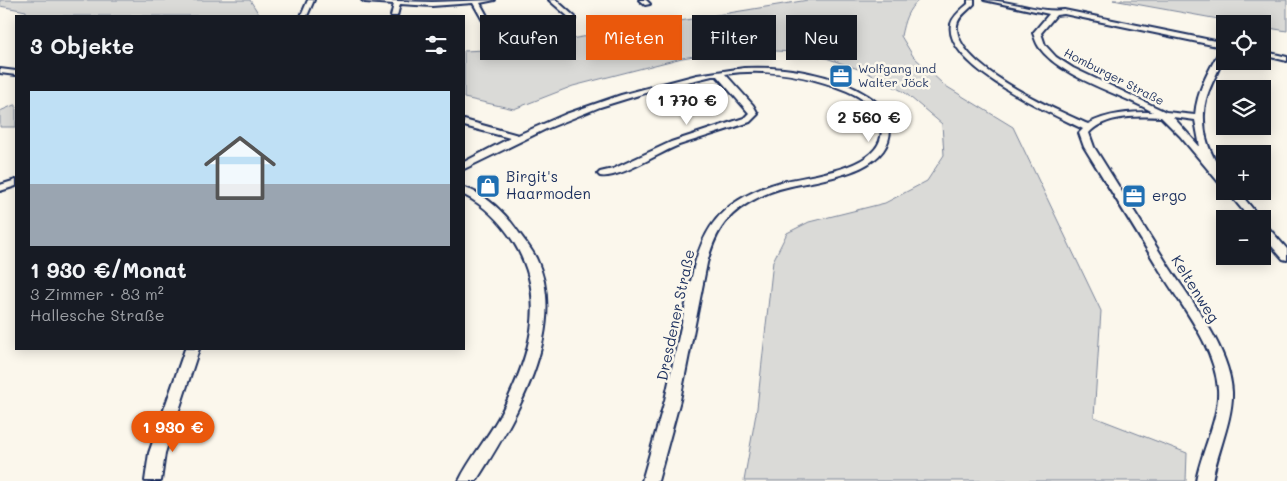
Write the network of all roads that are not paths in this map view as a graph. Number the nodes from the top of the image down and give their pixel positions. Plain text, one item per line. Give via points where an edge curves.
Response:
1 (311, 0) edge
2 (365, 0) edge
3 (492, 0) edge
4 (552, 0) edge
5 (971, 0) edge
6 (987, 0) edge
7 (476, 2) junction
8 (397, 3) junction
9 (1054, 13) junction
10 (304, 15) edge
11 (394, 15) edge
12 (483, 15) edge
13 (570, 15) edge
14 (1216, 45) edge
15 (1271, 56) edge
16 (1287, 59) edge
17 (1216, 66) edge
18 (0, 71) edge
19 (15, 73) edge
20 (719, 73) junction
21 (1164, 114) junction
22 (1200, 118) junction
23 (465, 123) edge
24 (1087, 127) junction
25 (516, 138) junction
26 (465, 165) edge
27 (1216, 172) edge
28 (1216, 173) edge
29 (604, 174) dead end
30 (15, 183) edge
31 (0, 188) edge
32 (465, 192) edge
33 (1240, 200) edge
34 (1248, 210) edge
35 (1271, 237) edge
36 (1287, 256) edge
37 (192, 350) edge
38 (153, 481) edge
39 (467, 481) edge
40 (650, 481) edge
41 (1204, 481) edge

1 - 10 street
2 - 8 street
3 - 7 street
4 - 13 street
5 - 24 street via 957,18 954,28 964,54 1009,87
6 - 9 street
7 - 8 street
7 - 12 street
8 - 11 street
9 - 14 street via 1077,14
9 - 21 street, Homburger Straße via 1037,33 1042,48 1079,74
15 - 16 street
17 - 22 street via 1202,96
18 - 19 street
20 - 25 street, Dresdener Straße via 620,97 554,120
20 - 29 street via 750,106 754,114 752,117 674,144
20 - 40 street, Dresdener Straße via 771,70 808,75 840,85 866,98 879,111 887,128 886,137 878,151 859,165 754,195 717,223 701,263 676,386
21 - 22 street
21 - 24 street via 1105,118
21 - 28 street
22 - 27 street via 1201,140
23 - 25 street
24 - 41 street, Keltenweg via 1084,133 1089,147 1216,356 1225,396
25 - 26 street, Dresdener Straße
30 - 31 street
32 - 39 street via 487,204 525,246 538,287 540,317 531,363 513,407
33 - 34 street
35 - 36 street
37 - 38 street via 157,454

